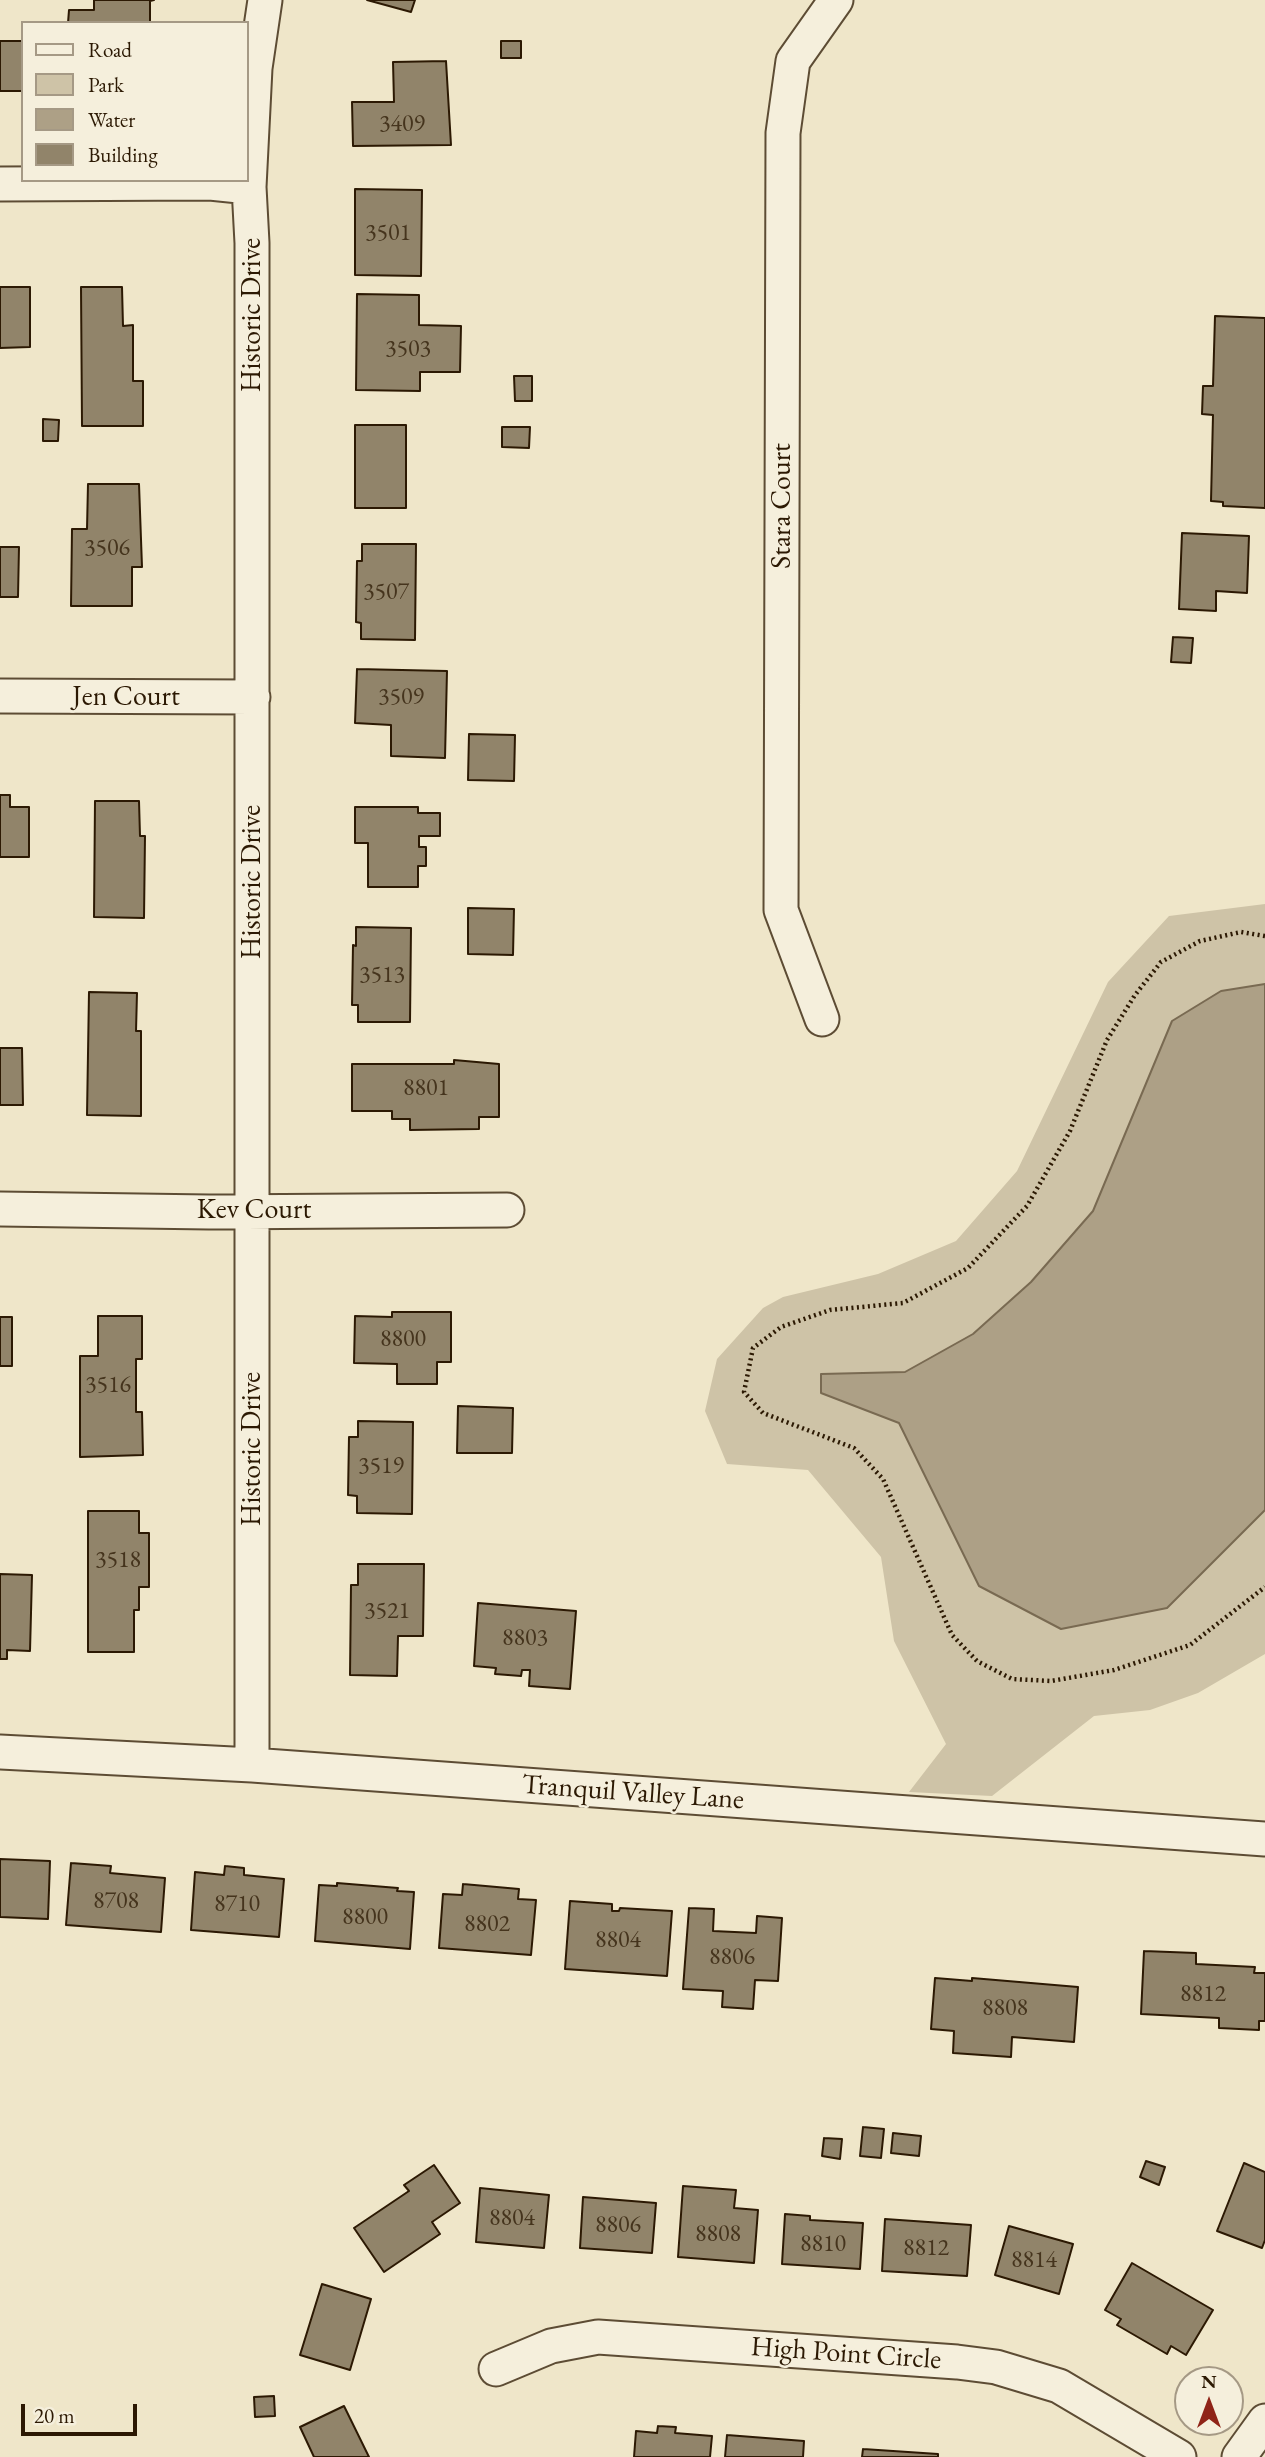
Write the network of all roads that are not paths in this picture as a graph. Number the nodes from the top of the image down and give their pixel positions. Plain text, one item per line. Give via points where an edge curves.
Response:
1 (265, 0) edge
2 (836, 0) edge
3 (0, 184) edge
4 (249, 187) junction
5 (0, 696) edge
6 (253, 697) junction
7 (822, 1018) dead end
8 (0, 1209) edge
9 (252, 1210) junction
10 (507, 1210) dead end
11 (0, 1752) edge
12 (252, 1765) junction
13 (1265, 1839) edge
14 (496, 2369) dead end
15 (1265, 2421) edge
16 (1178, 2457) edge
17 (1239, 2457) edge

1 - 4 street, Historic Drive via 255,68
2 - 7 street, Stara Court via 793,61 783,133 781,910
3 - 4 street via 210,183
4 - 6 street, Historic Drive
5 - 6 street, Jen Court
6 - 9 street, Historic Drive
8 - 9 street, Kev Court
9 - 10 street, Kev Court
9 - 12 street, Historic Drive
11 - 12 street, Tranquil Valley Lane
12 - 13 street, Tranquil Valley Lane
14 - 16 street, High Point Circle via 551,2346 598,2337 970,2363 1059,2386
15 - 17 street

